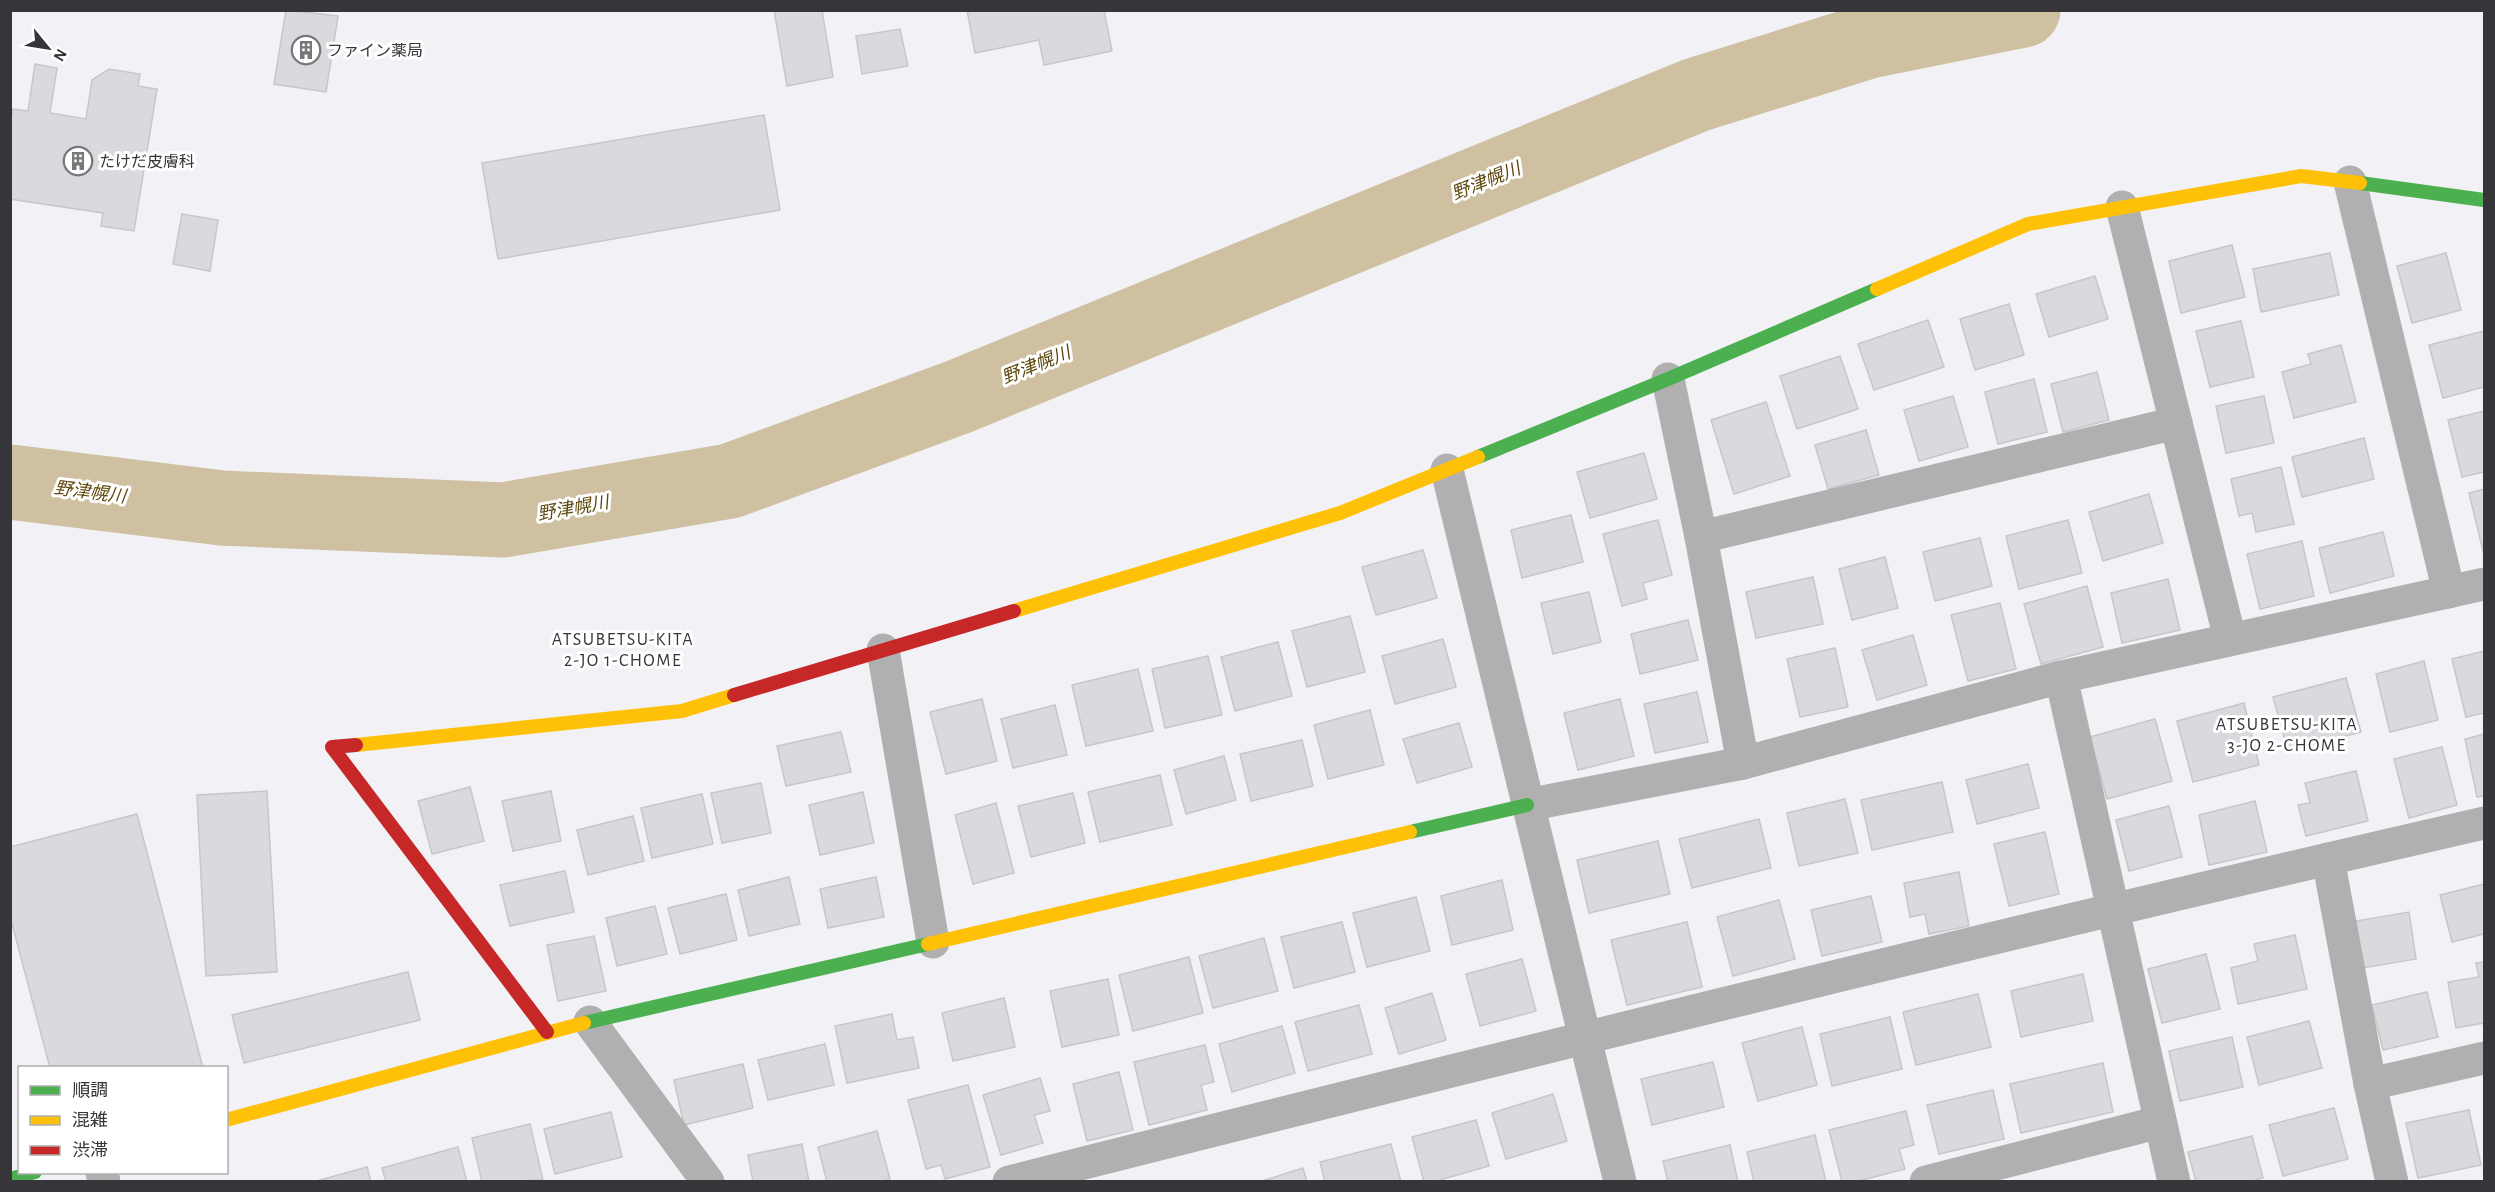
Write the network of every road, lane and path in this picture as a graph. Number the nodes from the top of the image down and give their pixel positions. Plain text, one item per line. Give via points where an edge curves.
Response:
1 (2350, 182) junction
2 (2484, 200) edge
3 (2122, 207) junction
4 (1668, 379) junction
5 (2176, 423) junction
6 (1447, 470) junction
7 (1701, 537) junction
8 (2484, 584) edge
9 (2449, 592) junction
10 (2230, 639) junction
11 (883, 650) junction
12 (2061, 677) junction
13 (1743, 763) junction
14 (1527, 805) junction
15 (2484, 823) edge
16 (2328, 859) junction
17 (2114, 908) junction
18 (933, 942) junction
19 (590, 1022) junction
20 (547, 1032) junction
21 (1585, 1037) junction
22 (2484, 1058) edge
23 (2370, 1084) junction
24 (228, 1119) edge
25 (2160, 1122) junction
26 (31, 1174) edge
27 (10, 1179) edge
28 (708, 1182) edge
29 (1009, 1182) edge
30 (1620, 1182) edge
31 (1926, 1182) edge
32 (2174, 1182) edge
33 (2392, 1182) edge

1 - 2 street
1 - 3 street via 2301,176
1 - 9 street
3 - 4 street via 2028,224
3 - 5 street
4 - 6 street
4 - 7 street
5 - 7 street
5 - 10 street
6 - 11 street via 1340,513
6 - 14 street
7 - 13 street
8 - 9 street
9 - 10 street
10 - 12 street
11 - 18 street
11 - 20 street via 682,711 332,747
12 - 13 street
12 - 17 street
13 - 14 street
14 - 18 street
14 - 21 street
15 - 16 street
16 - 17 street
16 - 23 street
17 - 21 street
17 - 25 street
18 - 19 street
19 - 20 street
19 - 28 street
20 - 24 street
21 - 29 street
21 - 30 street
22 - 23 street
23 - 33 street
25 - 31 street
25 - 32 street
26 - 27 street

